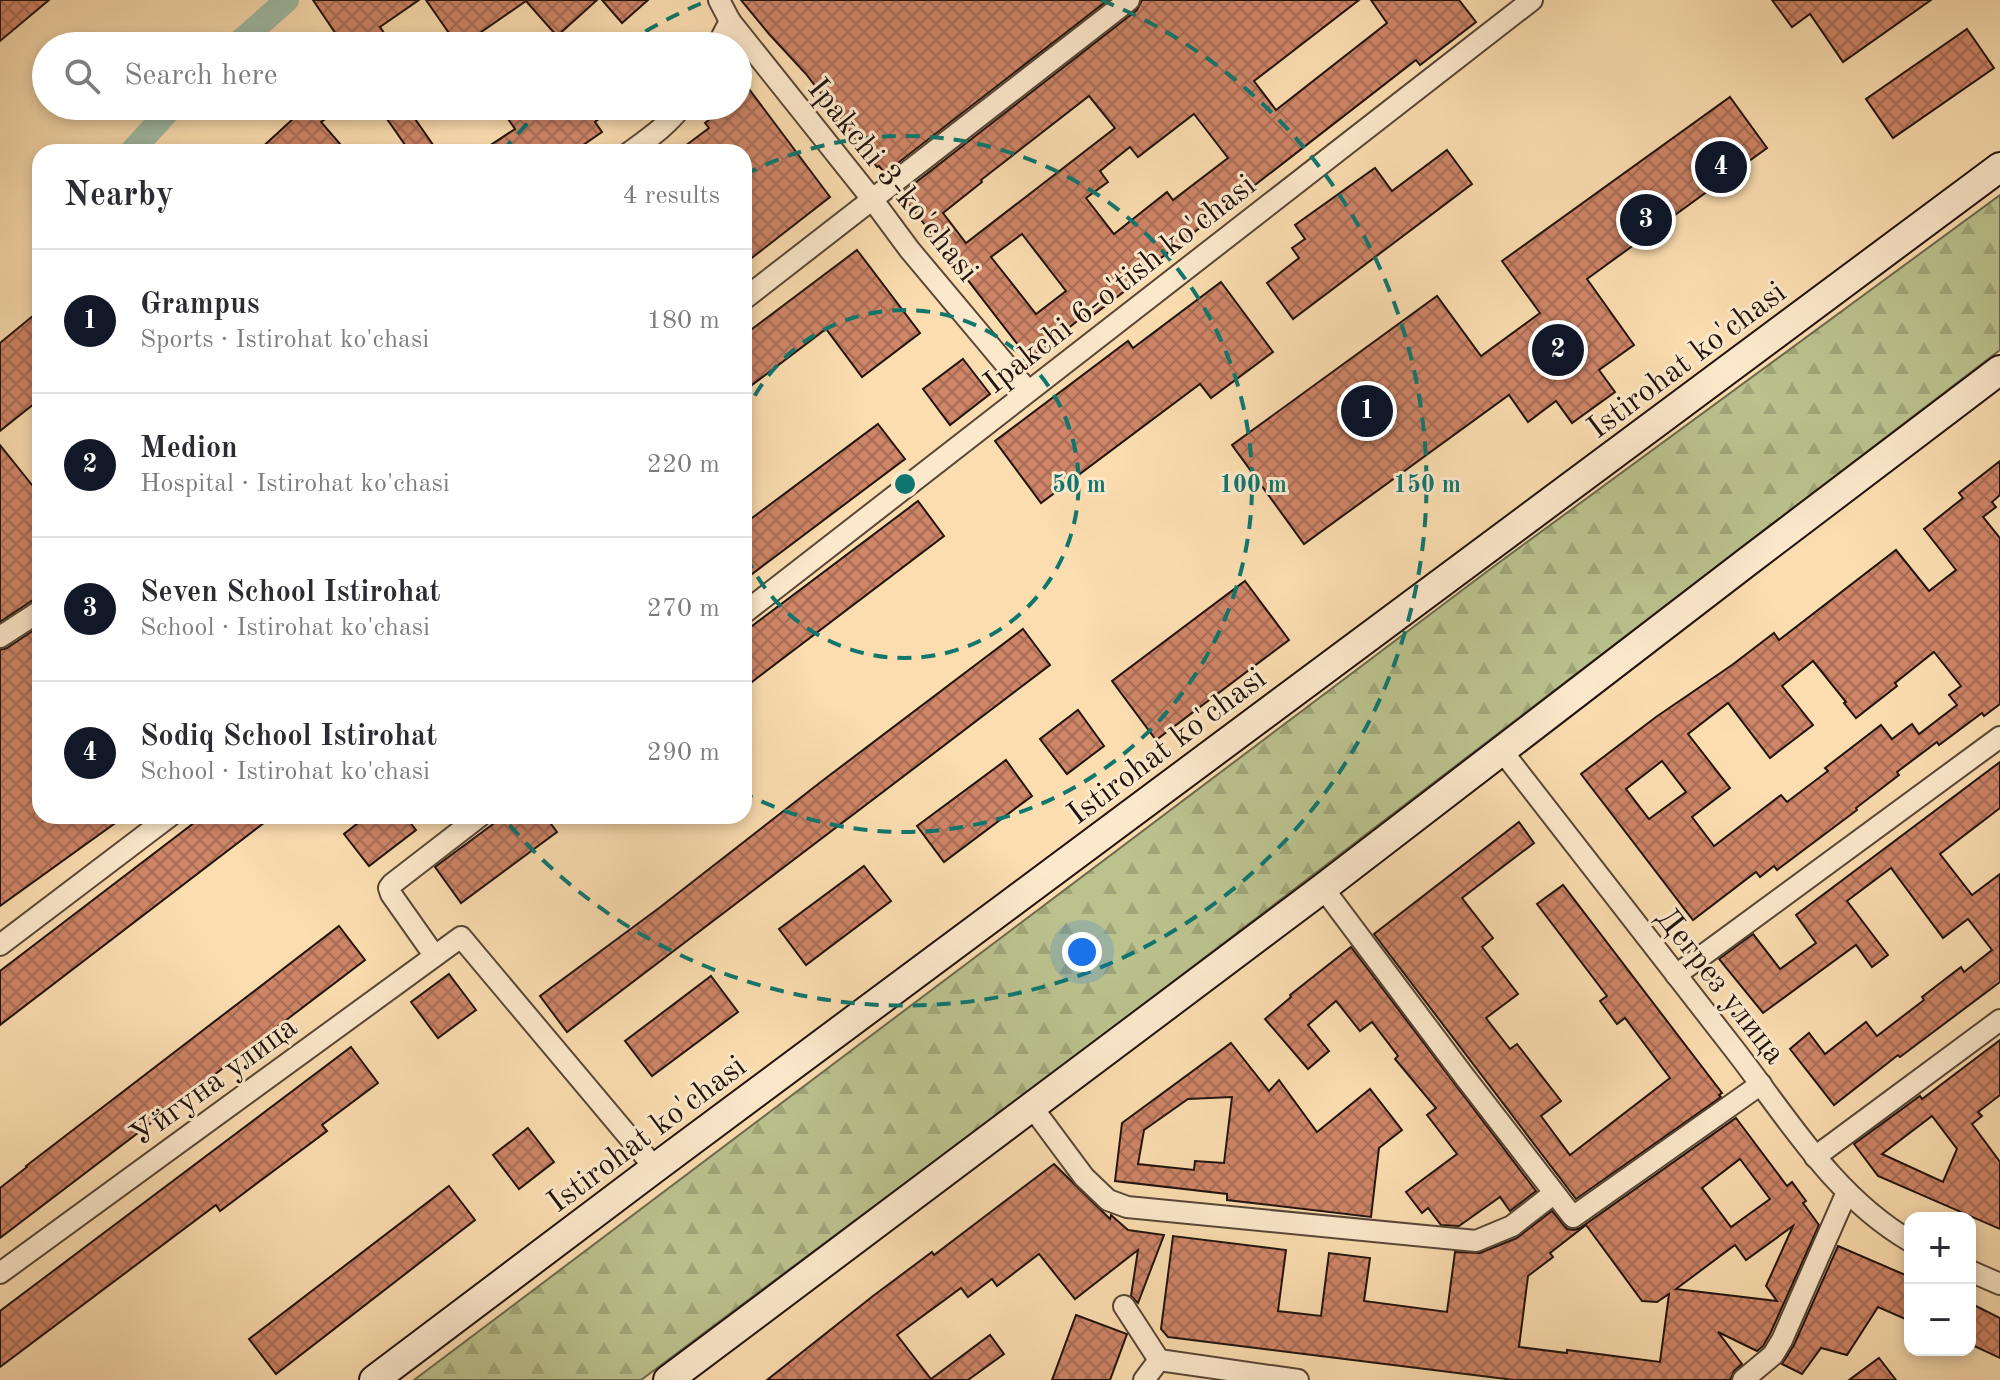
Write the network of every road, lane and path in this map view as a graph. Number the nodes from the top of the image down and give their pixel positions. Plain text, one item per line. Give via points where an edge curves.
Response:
1 (719, 0) edge
2 (1129, 0) edge
3 (1532, 0) edge
4 (730, 21) junction
5 (724, 32) edge
6 (739, 32) edge
7 (752, 49) edge
8 (670, 120) edge
9 (641, 144) edge
10 (2000, 167) edge
11 (872, 199) junction
12 (752, 293) edge
13 (2000, 370) edge
14 (1028, 391) junction
15 (752, 607) edge
16 (32, 616) edge
17 (0, 637) edge
18 (2000, 737) edge
19 (1502, 751) junction
20 (159, 824) edge
21 (470, 824) edge
22 (1323, 888) junction
23 (0, 945) edge
24 (434, 955) junction
25 (1676, 975) junction
26 (2000, 1020) edge
27 (1761, 1084) junction
28 (1032, 1107) junction
29 (1815, 1157) junction
30 (655, 1168) junction
31 (1847, 1192) junction
32 (1553, 1194) junction
33 (1904, 1237) edge
34 (0, 1273) edge
35 (1976, 1274) edge
36 (2000, 1284) edge
37 (1124, 1306) dead end
38 (1159, 1360) junction
39 (1768, 1372) edge
40 (374, 1380) edge
41 (668, 1380) edge
42 (1144, 1380) edge
43 (1298, 1380) edge
44 (1743, 1380) edge

1 - 4 street, Ipakchi 3-ko'chasi
2 - 11 street
3 - 14 street, Ipakchi 6-o'tish ko'chasi
4 - 5 street
4 - 6 street, Ipakchi 3-ko'chasi
7 - 11 street, Ipakchi 3-ko'chasi
8 - 9 street
10 - 30 main road, Istirohat ko'chasi
11 - 12 street
11 - 14 street, Ipakchi 3-ko'chasi
13 - 19 main road
14 - 15 street, Ipakchi 6-o'tish ko'chasi
16 - 17 street
18 - 25 street
19 - 22 main road
19 - 25 street, Дегрез улица
20 - 23 street
21 - 24 street via 389,888
22 - 28 main road
22 - 32 street
24 - 30 street, Уйгуна улица via 461,937
24 - 34 street, Уйгуна улица
25 - 27 street, Дегрез улица
26 - 29 street
27 - 29 street, Дегрез улица
27 - 32 street via 1577,1216 1569,1215
28 - 32 street via 1084,1177 1108,1200 1127,1207 1476,1241 1512,1226
28 - 41 main road
29 - 31 street, Дегрез улица
30 - 40 main road, Istirohat ko'chasi
31 - 33 street, Дегрез улица
31 - 39 street
35 - 36 street
37 - 38 street
38 - 42 street
38 - 43 street
39 - 44 street

